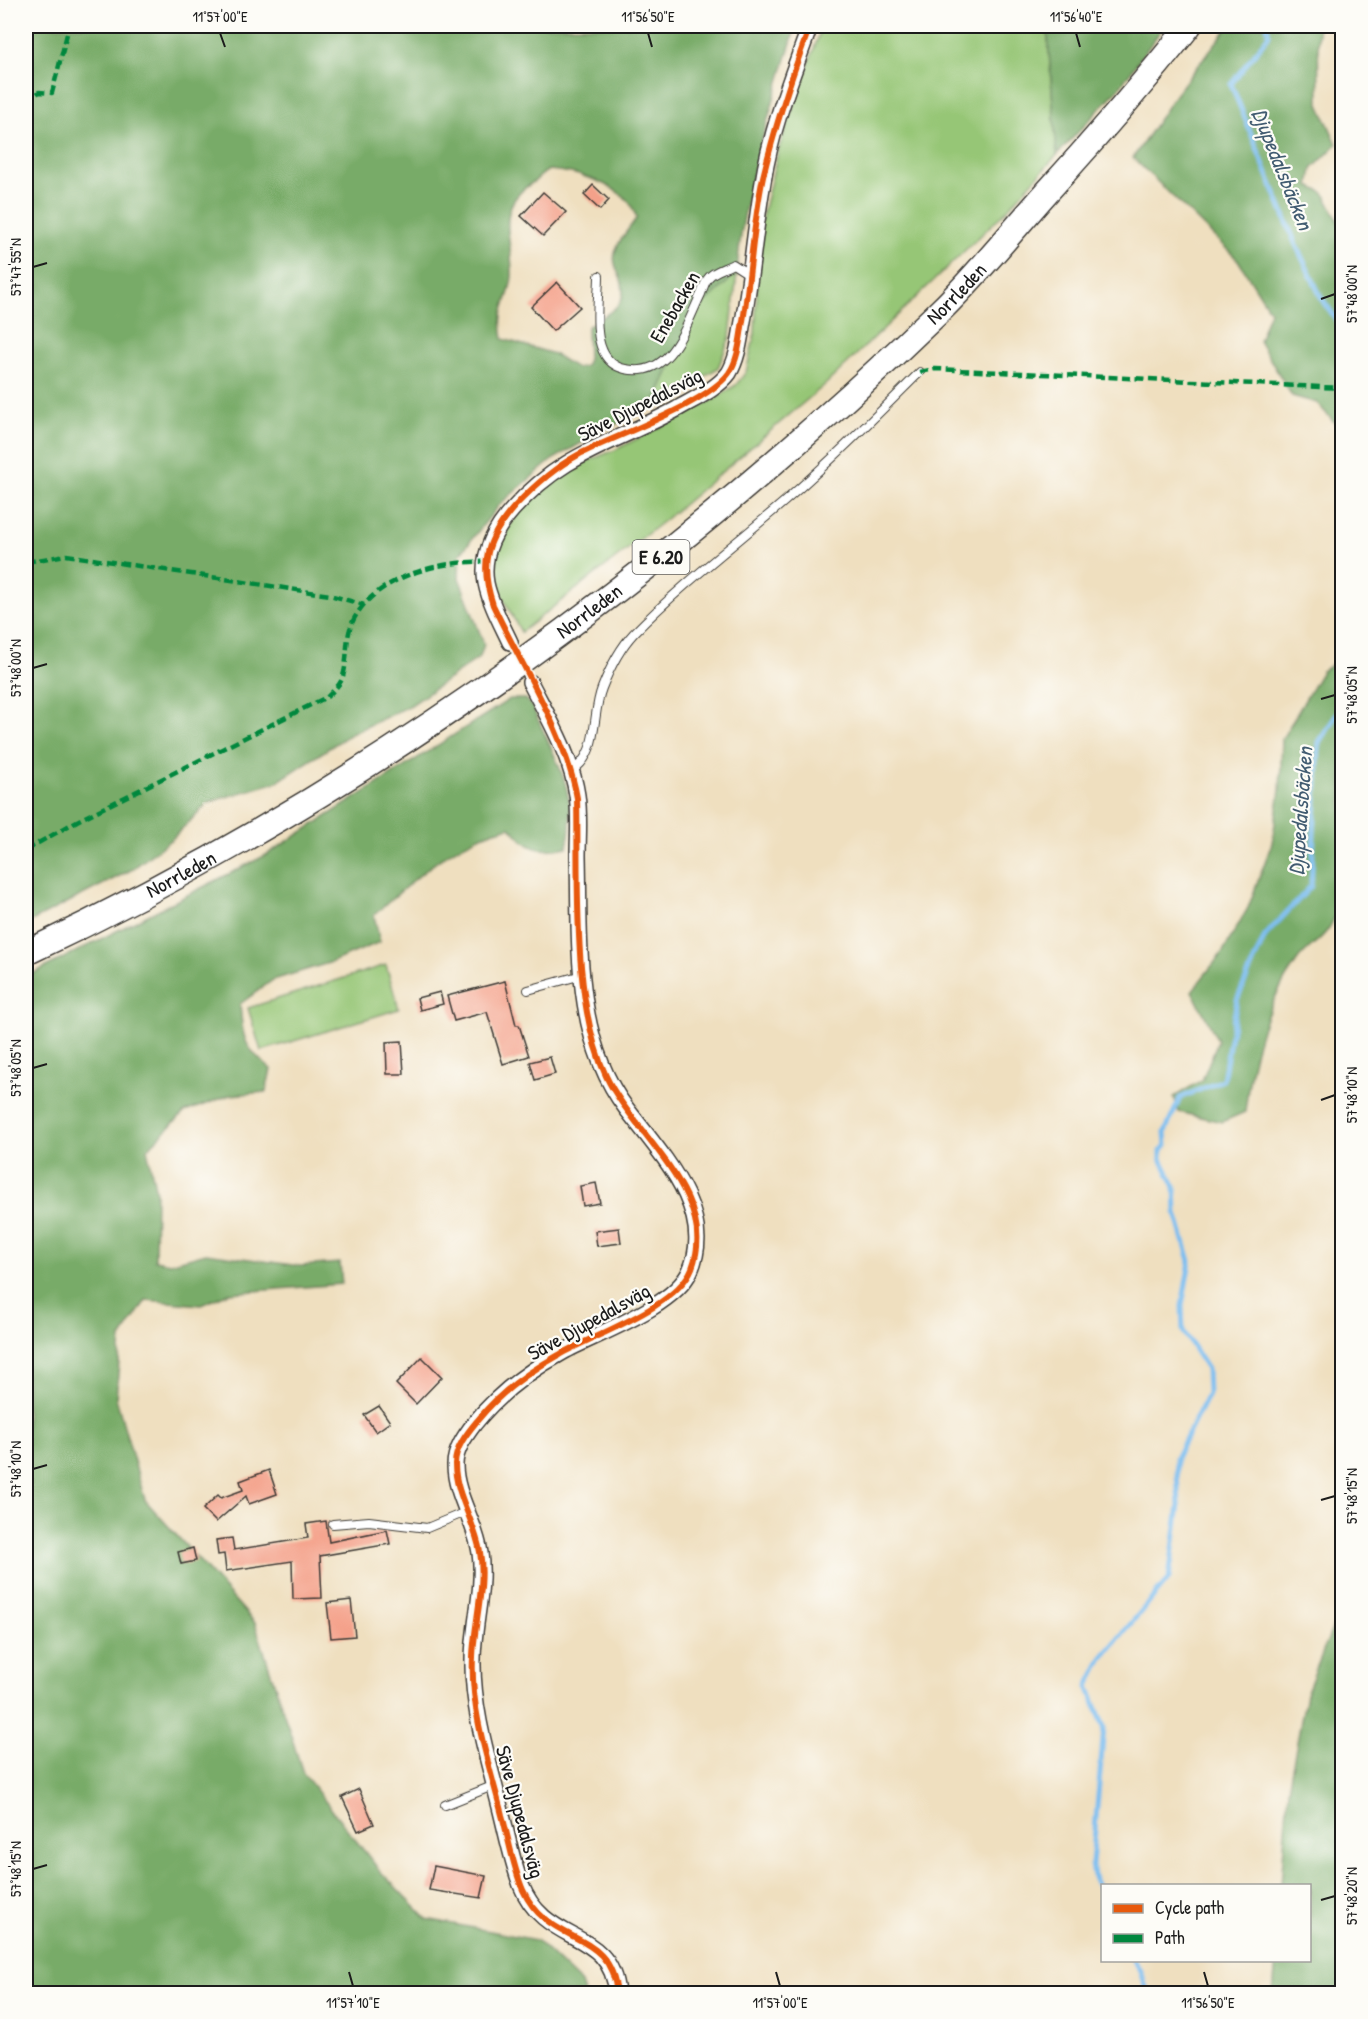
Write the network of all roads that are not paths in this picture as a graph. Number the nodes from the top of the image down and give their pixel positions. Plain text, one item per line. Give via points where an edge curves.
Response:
1 (810, 26) edge
2 (1189, 26) edge
3 (599, 276) dead end
4 (751, 276) junction
5 (920, 372) dead end
6 (510, 642) dead end
7 (530, 682) dead end
8 (572, 771) junction
9 (26, 953) edge
10 (582, 975) junction
11 (528, 990) dead end
12 (468, 1511) junction
13 (333, 1524) dead end
14 (495, 1785) junction
15 (445, 1804) dead end
16 (617, 1994) edge

1 - 4 street, Säve Djupedalsväg via 763,179
2 - 9 highway, Norrleden / E 6.20 via 1112,120 944,308 742,491 647,568 456,709 305,804 178,879
3 - 4 lane, Enebacken via 598,337 603,355 619,368 637,372 657,365 674,351 709,276 733,264
4 - 6 street, Säve Djupedalsväg via 737,353 728,373 718,383 664,416 577,456 550,473 503,520 485,562 486,584
5 - 8 lane via 855,438 673,594 633,634 601,690 585,760
7 - 8 street, Säve Djupedalsväg
8 - 10 street, Säve Djupedalsväg via 578,798
10 - 11 lane
10 - 12 street, Säve Djupedalsväg via 597,1053 607,1078 673,1171 689,1203 697,1240 694,1259 687,1278 666,1299 544,1363 487,1410 465,1438 455,1461
12 - 13 lane via 427,1528 369,1521
12 - 14 street, Säve Djupedalsväg via 481,1568 473,1679
14 - 15 lane
14 - 16 street, Säve Djupedalsväg via 517,1872 532,1908 554,1927 601,1952 612,1968

